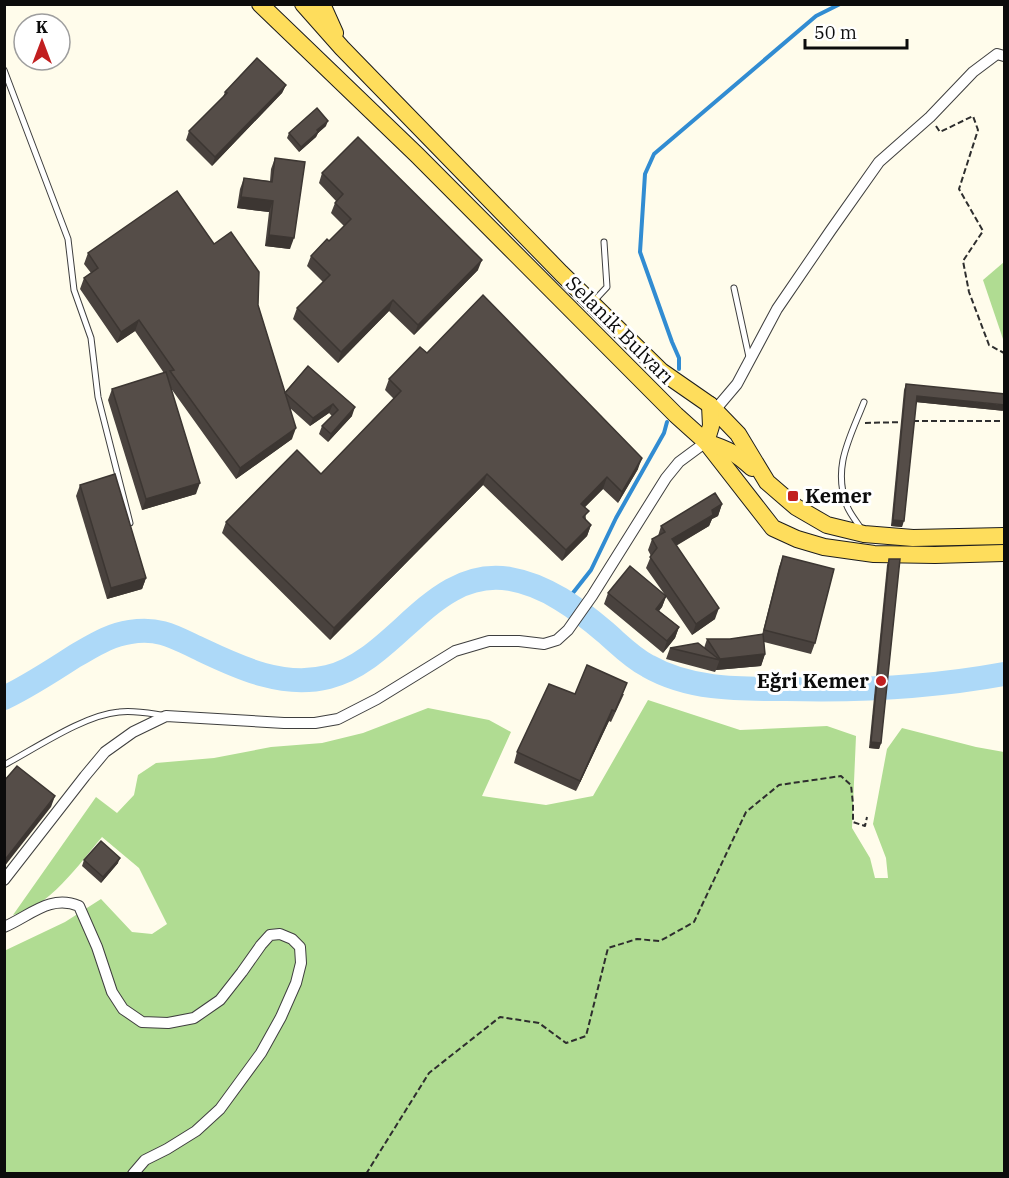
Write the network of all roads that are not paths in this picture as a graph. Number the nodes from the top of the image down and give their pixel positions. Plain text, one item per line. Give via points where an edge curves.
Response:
1 (260, 4) edge
2 (303, 4) edge
3 (322, 4) edge
4 (342, 48) junction
5 (1005, 56) edge
6 (4, 70) edge
7 (399, 106) junction
8 (385, 125) junction
9 (604, 242) dead end
10 (734, 288) dead end
11 (592, 303) junction
12 (750, 362) junction
13 (864, 402) dead end
14 (713, 407) junction
15 (706, 442) junction
16 (767, 482) junction
17 (130, 523) edge
18 (864, 534) junction
19 (1005, 537) edge
20 (1005, 553) edge
21 (166, 716) junction
22 (4, 765) edge
23 (4, 880) edge
24 (4, 927) edge
25 (133, 1173) edge

1 - 8 main road, Selanik Bulvarı
2 - 4 main road, Selanik Bulvarı
3 - 4 main road
4 - 7 main road, Selanik Bulvarı
5 - 12 street via 997,54 973,72 879,162 777,309
6 - 17 lane via 68,238 74,290 91,338 98,396
7 - 8 main road
7 - 11 main road, Selanik Bulvarı
8 - 15 main road, Selanik Bulvarı
9 - 11 lane via 607,287
10 - 12 lane
11 - 14 main road, Selanik Bulvarı via 661,371
12 - 14 street via 737,384
13 - 18 lane via 841,468 847,507
14 - 15 main road
14 - 16 main road, Selanik Bulvarı via 738,434
15 - 16 main road via 739,455
15 - 20 main road, Selanik Bulvarı via 773,528 797,539 824,548 874,554
15 - 21 street via 679,462 666,478 592,596 557,640 544,644 489,641 455,651 338,719 285,723
16 - 18 main road, Selanik Bulvarı via 796,507 827,525
18 - 19 main road, Selanik Bulvarı
21 - 22 lane via 119,712 92,718
21 - 23 street via 105,752
24 - 25 street via 46,904 68,901 79,906 112,992 123,1009 142,1022 168,1023 194,1017 220,1000 270,935 280,934 300,947 296,983 281,1017 261,1053 220,1109 196,1131 145,1160

